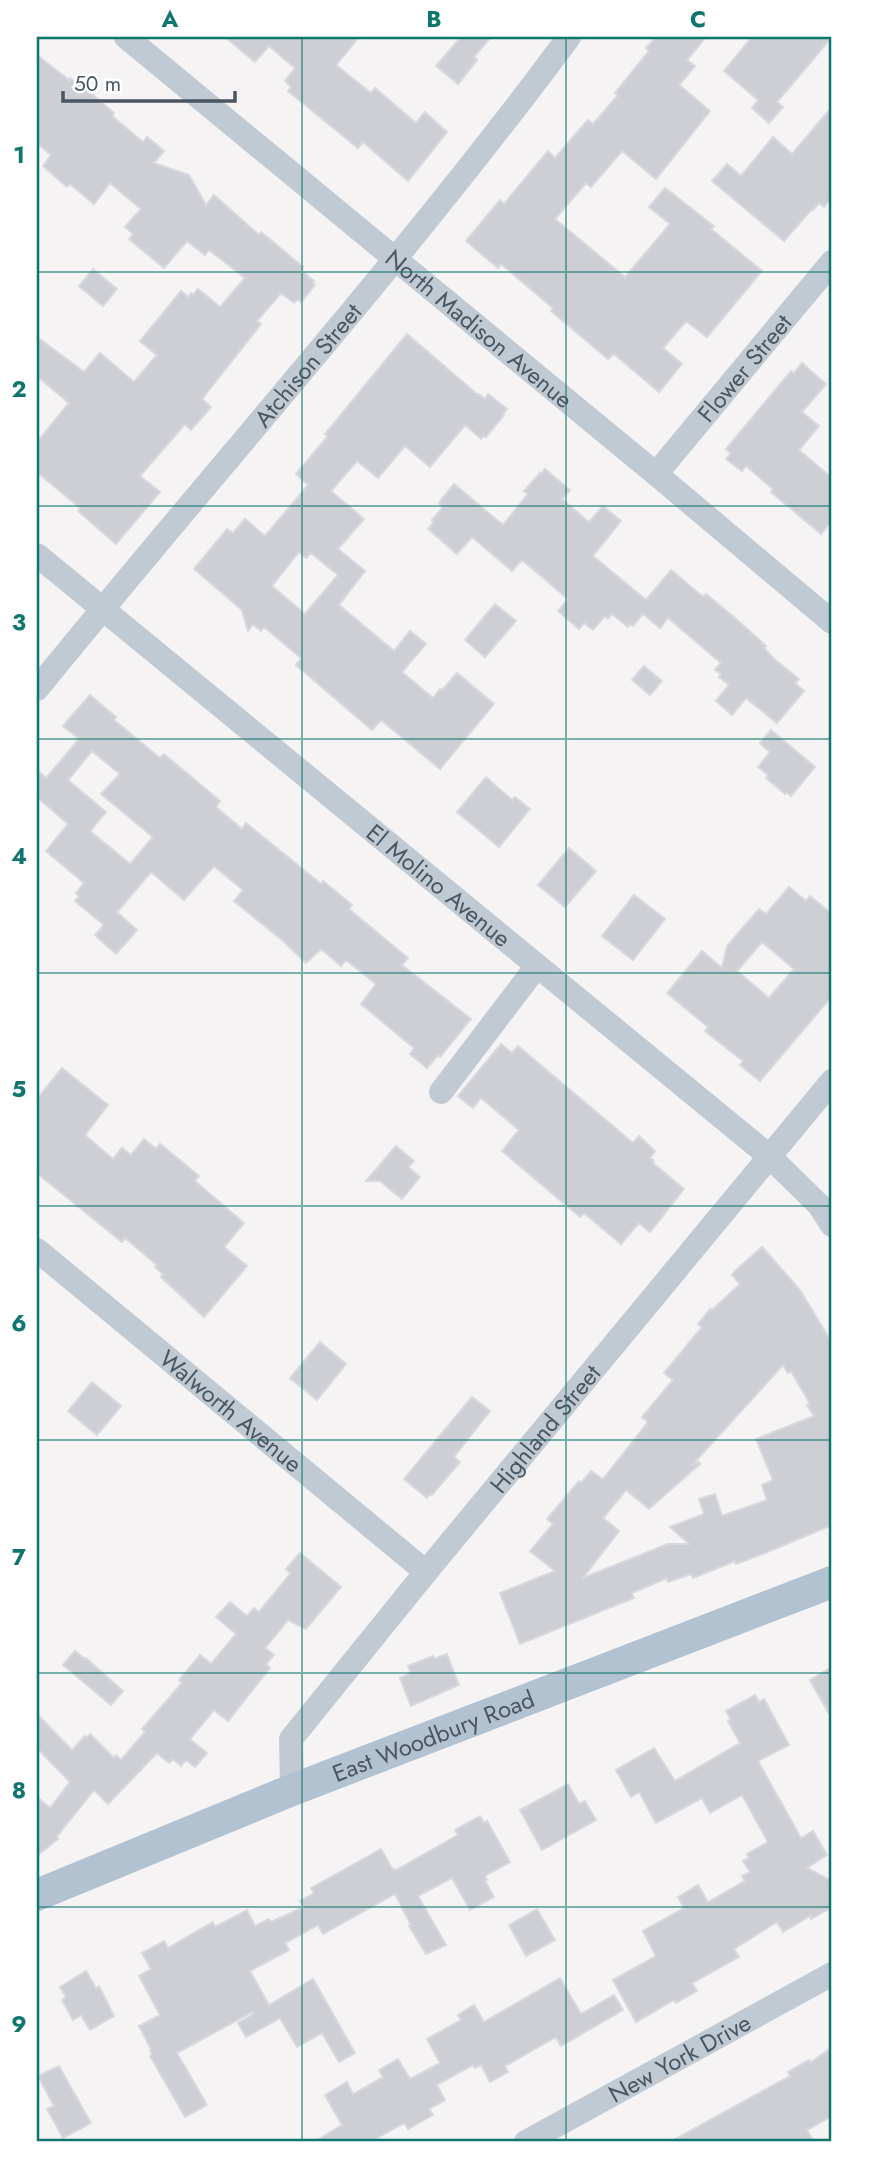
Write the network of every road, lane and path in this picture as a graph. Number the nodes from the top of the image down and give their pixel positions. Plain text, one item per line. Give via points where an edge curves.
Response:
1 (126, 37) edge
2 (569, 37) edge
3 (396, 259) junction
4 (832, 262) edge
5 (656, 474) junction
6 (37, 555) edge
7 (102, 609) junction
8 (832, 622) edge
9 (37, 688) edge
10 (537, 966) junction
11 (832, 1081) edge
12 (441, 1092) dead end
13 (769, 1156) junction
14 (832, 1225) edge
15 (37, 1250) edge
16 (426, 1572) junction
17 (832, 1583) edge
18 (292, 1790) junction
19 (37, 1895) edge
20 (832, 1973) edge
21 (526, 2142) edge

1 - 3 street, North Madison Avenue
2 - 3 street, Atchison Street
3 - 5 street, North Madison Avenue
3 - 7 street, Atchison Street
4 - 5 street, Flower Street
5 - 8 street, North Madison Avenue
6 - 7 street, El Molino Avenue
7 - 9 street, Atchison Street
7 - 10 street, El Molino Avenue
10 - 12 street
10 - 13 street, El Molino Avenue
11 - 13 street, Highland Street
13 - 14 street, El Molino Avenue via 819,1205
13 - 16 street, Highland Street
15 - 16 street, Walworth Avenue
16 - 18 street, Highland Street via 290,1739
17 - 18 main road, East Woodbury Road
18 - 19 main road, East Woodbury Road
20 - 21 street, New York Drive

